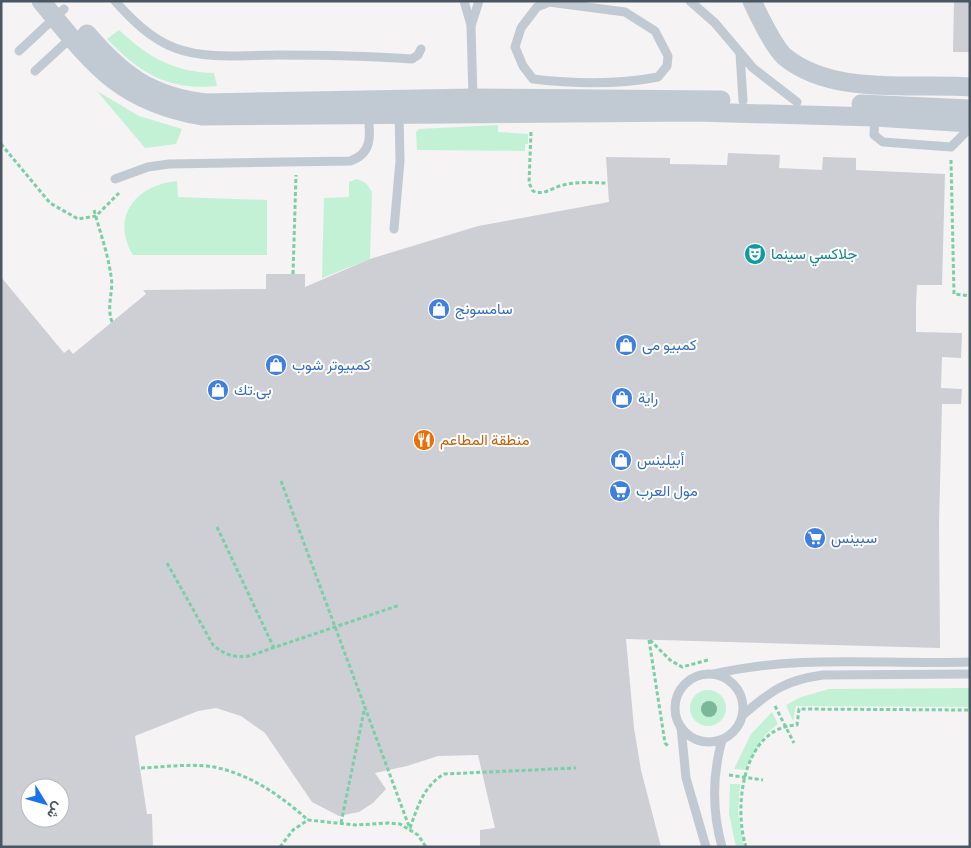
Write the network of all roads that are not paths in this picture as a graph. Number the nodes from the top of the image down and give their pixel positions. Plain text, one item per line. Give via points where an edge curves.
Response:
1 (41, 1) edge
2 (115, 1) edge
3 (464, 1) edge
4 (479, 1) edge
5 (690, 1) edge
6 (752, 1) edge
7 (549, 2) edge
8 (59, 9) edge
9 (471, 26) junction
10 (77, 33) junction
11 (421, 49) dead end
12 (19, 51) dead end
13 (740, 53) junction
14 (35, 71) dead end
15 (970, 87) edge
16 (473, 98) junction
17 (743, 101) junction
18 (797, 102) junction
19 (368, 108) junction
20 (399, 108) junction
21 (970, 109) edge
22 (874, 110) junction
23 (970, 123) edge
24 (970, 128) edge
25 (114, 178) dead end
26 (394, 230) dead end
27 (970, 662) edge
28 (714, 674) junction
29 (970, 674) edge
30 (744, 714) junction
31 (681, 727) junction
32 (722, 740) junction
33 (706, 847) edge
34 (722, 847) edge

1 - 8 street
2 - 11 lane via 161,42 205,55 412,59
3 - 9 lane
4 - 9 lane
5 - 13 lane via 715,23
6 - 15 street via 784,56 816,75 847,83
7 - 7 lane via 625,12 655,31 668,56 667,66 658,78 632,82 566,83 533,79 515,47 521,28 538,7
8 - 10 street
8 - 12 lane
9 - 16 lane
10 - 14 lane
10 - 19 street via 130,77 153,90 186,100
13 - 17 lane
13 - 18 lane via 753,68
16 - 17 street
16 - 20 street
17 - 18 street
18 - 22 street
19 - 20 street
19 - 25 lane via 369,145 365,153 350,161 169,164
20 - 22 street via 696,112
20 - 26 lane via 400,161
21 - 22 street
22 - 23 street
22 - 24 lane via 874,135 883,142 951,147
27 - 28 lane via 802,661
28 - 30 lane via 724,677 740,692
28 - 31 lane via 692,678 680,690 675,705
29 - 30 lane via 807,677 789,681
30 - 32 lane via 732,734
31 - 32 lane via 699,740
31 - 33 lane via 686,778
32 - 34 lane via 714,771 714,790 716,824

